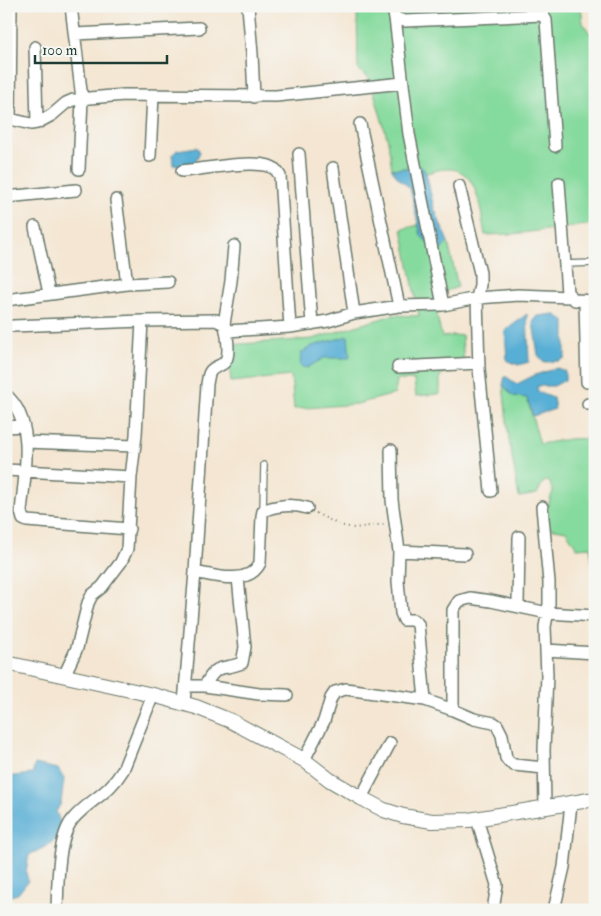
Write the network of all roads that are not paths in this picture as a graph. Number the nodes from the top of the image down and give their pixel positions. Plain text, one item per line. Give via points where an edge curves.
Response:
1 (11, 6) edge
2 (72, 6) edge
3 (248, 6) edge
4 (392, 6) edge
5 (472, 12) edge
6 (395, 18) junction
7 (199, 28) dead end
8 (75, 34) junction
9 (35, 47) dead end
10 (402, 83) junction
11 (153, 95) junction
12 (254, 97) junction
13 (82, 98) junction
14 (8, 120) edge
15 (37, 124) junction
16 (360, 124) dead end
17 (556, 146) dead end
18 (299, 154) dead end
19 (150, 156) dead end
20 (333, 168) dead end
21 (79, 169) dead end
22 (182, 171) dead end
23 (559, 183) dead end
24 (459, 186) dead end
25 (76, 190) dead end
26 (6, 197) edge
27 (116, 200) dead end
28 (35, 227) dead end
29 (234, 246) dead end
30 (595, 263) edge
31 (564, 264) junction
32 (168, 282) dead end
33 (127, 284) junction
34 (48, 293) junction
35 (570, 297) junction
36 (477, 298) junction
37 (6, 300) edge
38 (590, 301) edge
39 (443, 304) junction
40 (398, 306) junction
41 (354, 313) junction
42 (142, 321) junction
43 (312, 324) junction
44 (13, 326) dead end
45 (225, 327) junction
46 (290, 327) junction
47 (479, 363) junction
48 (398, 367) dead end
49 (587, 382) dead end
50 (6, 395) edge
51 (22, 426) junction
52 (6, 427) edge
53 (26, 442) junction
54 (134, 446) junction
55 (391, 450) dead end
56 (264, 466) dead end
57 (6, 470) edge
58 (25, 471) junction
59 (131, 477) junction
60 (491, 491) dead end
61 (307, 508) road end
62 (542, 508) dead end
63 (263, 511) junction
64 (129, 529) junction
65 (520, 537) dead end
66 (398, 551) junction
67 (464, 554) dead end
68 (195, 572) junction
69 (238, 578) junction
70 (518, 606) junction
71 (548, 613) junction
72 (595, 616) edge
73 (546, 650) junction
74 (595, 653) edge
75 (6, 663) edge
76 (64, 676) junction
77 (186, 686) junction
78 (205, 686) junction
79 (287, 694) dead end
80 (153, 695) junction
81 (425, 700) junction
82 (184, 703) junction
83 (453, 710) junction
84 (390, 743) dead end
85 (304, 760) junction
86 (544, 768) junction
87 (361, 798) junction
88 (595, 799) edge
89 (571, 804) junction
90 (545, 808) junction
91 (477, 820) junction
92 (57, 910) edge
93 (493, 910) edge
94 (554, 910) edge

1 - 14 street
2 - 8 street
3 - 12 street
4 - 6 street
5 - 6 street via 405,21
5 - 17 street via 540,14 545,17
6 - 10 street
7 - 8 street
8 - 13 street
9 - 15 street
10 - 12 street
10 - 39 street
11 - 12 street
11 - 13 street
11 - 19 street
13 - 15 street via 66,103
13 - 21 street
14 - 15 street
16 - 40 street
18 - 43 street
20 - 41 street
22 - 46 street via 253,164 269,166 280,176
23 - 31 street
24 - 36 street via 480,272
25 - 26 street
27 - 33 street
28 - 34 street
29 - 45 street
30 - 31 lane
31 - 35 street
32 - 33 street
33 - 34 street
34 - 37 street
35 - 36 street via 518,295
35 - 38 street
36 - 39 street
36 - 47 street
38 - 49 street
39 - 40 street
40 - 41 street
41 - 43 street
42 - 44 street
42 - 45 street via 216,320
42 - 54 street
43 - 46 street
45 - 46 street
45 - 68 street via 227,358 210,371 207,384
47 - 48 street
47 - 60 street
50 - 51 street via 17,407
51 - 52 street
51 - 53 street
53 - 54 street
53 - 58 street
54 - 59 street
55 - 66 street
56 - 63 lane
57 - 58 street
58 - 59 street
58 - 64 street via 20,512 23,519
59 - 64 street
61 - 63 street via 277,506
62 - 71 street via 549,582
63 - 69 street via 260,563 257,570
64 - 76 street via 121,562 88,603 77,648
65 - 70 street
66 - 67 street
66 - 81 street via 401,613 404,620 418,624
68 - 69 street
68 - 77 street
69 - 78 street via 245,647 242,663 218,669
70 - 71 street
70 - 83 street via 470,598 459,601 453,610
71 - 72 street
71 - 73 street
73 - 74 street
73 - 86 street
75 - 76 street
76 - 80 street
77 - 78 street
77 - 82 street
78 - 79 street via 259,694
80 - 82 street
80 - 92 street via 118,779 65,830 58,873
81 - 83 street
81 - 85 street via 346,689 336,692
82 - 85 street via 231,721
83 - 86 street via 497,725 509,762
84 - 87 street
85 - 87 street
86 - 90 street
87 - 91 street via 403,816 432,821
88 - 89 street
89 - 90 street
89 - 94 street via 564,867
90 - 91 street
91 - 93 street via 497,885

